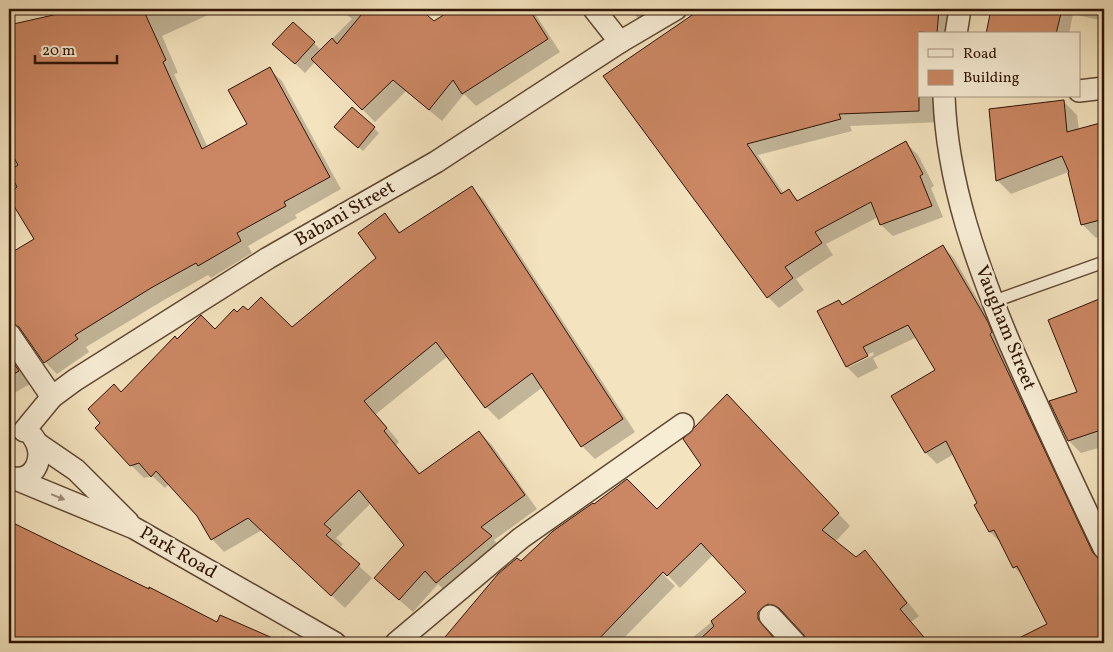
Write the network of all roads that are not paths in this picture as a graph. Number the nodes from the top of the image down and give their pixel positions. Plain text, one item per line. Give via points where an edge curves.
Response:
1 (594, 9) edge
2 (676, 9) edge
3 (960, 9) edge
4 (956, 32) edge
5 (620, 42) junction
6 (1104, 88) edge
7 (1080, 91) edge
8 (944, 98) edge
9 (1104, 262) edge
10 (992, 302) junction
11 (9, 334) edge
12 (52, 398) junction
13 (684, 424) dead end
14 (19, 433) edge
15 (11, 478) edge
16 (134, 528) junction
17 (1104, 548) edge
18 (770, 616) dead end
19 (335, 643) edge
20 (396, 643) edge
21 (795, 643) edge

1 - 5 street
2 - 5 street, Babani Street
3 - 4 street
5 - 12 street, Babani Street via 436,162 268,258
6 - 7 street
8 - 10 street, Vaugham Street via 945,135 960,201 969,238
9 - 10 lane
10 - 17 street, Vaugham Street via 1036,406
11 - 12 street
12 - 14 street, Babani Street
13 - 20 street via 521,538
14 - 15 street via 40,454 32,472
14 - 16 street via 76,470
15 -> 16 street, Park Road
16 - 19 street, Park Road
18 - 21 street

